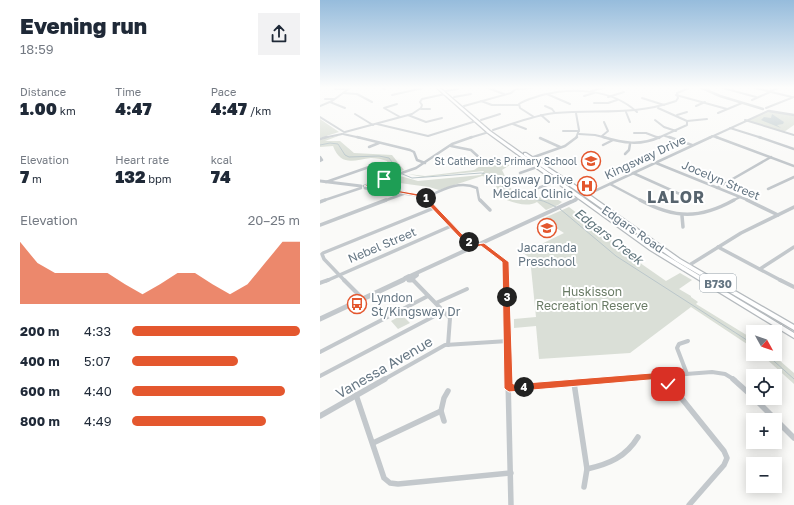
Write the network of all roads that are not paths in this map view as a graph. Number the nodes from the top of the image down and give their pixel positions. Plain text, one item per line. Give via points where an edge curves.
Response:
1 (390, 112) edge
2 (415, 112) edge
3 (467, 112) edge
4 (468, 112) edge
5 (526, 112) edge
6 (626, 112) junction
7 (637, 112) edge
8 (668, 112) edge
9 (687, 112) dead end
10 (764, 112) edge
11 (773, 112) edge
12 (556, 113) joint
13 (576, 113) junction
14 (355, 114) dead end
15 (470, 114) junction
16 (500, 114) dead end
17 (408, 115) junction
18 (677, 115) junction
19 (794, 115) edge
20 (541, 116) junction
21 (320, 117) edge
22 (400, 117) junction
23 (534, 117) junction
24 (442, 118) dead end
25 (707, 119) dead end
26 (655, 120) dead end
27 (745, 120) junction
28 (479, 121) junction
29 (687, 121) junction
30 (549, 122) dead end
31 (604, 122) dead end
32 (630, 122) dead end
33 (374, 124) junction
34 (513, 124) junction
35 (730, 128) junction
36 (526, 129) dead end
37 (491, 131) junction
38 (563, 131) dead end
39 (676, 131) junction
40 (579, 132) junction
41 (634, 132) dead end
42 (343, 133) junction
43 (794, 135) edge
44 (602, 136) junction
45 (665, 136) junction
46 (712, 136) junction
47 (540, 138) dead end
48 (660, 138) junction
49 (320, 140) edge
50 (613, 140) junction
51 (379, 143) junction
52 (509, 144) junction
53 (630, 144) junction
54 (603, 145) dead end
55 (450, 146) junction
56 (692, 146) junction
57 (369, 147) dead end
58 (560, 147) junction
59 (794, 149) edge
60 (625, 154) dead end
61 (320, 157) edge
62 (772, 157) junction
63 (531, 158) junction
64 (320, 161) edge
65 (425, 162) junction
66 (656, 162) junction
67 (488, 164) dead end
68 (794, 166) edge
69 (369, 167) dead end
70 (536, 167) junction
71 (520, 173) dead end
72 (633, 173) junction
73 (550, 174) junction
74 (794, 177) edge
75 (320, 181) edge
76 (558, 181) junction
77 (326, 182) junction
78 (610, 184) junction
79 (363, 187) junction
80 (538, 188) dead end
81 (717, 188) junction
82 (768, 189) dead end
83 (406, 193) junction
84 (682, 195) dead end
85 (584, 196) junction
86 (740, 197) junction
87 (425, 198) junction
88 (320, 202) edge
89 (794, 207) edge
90 (434, 208) junction
91 (490, 210) dead end
92 (778, 215) junction
93 (682, 216) junction
94 (320, 226) edge
95 (452, 226) junction
96 (683, 227) dead end
97 (482, 244) junction
98 (475, 246) junction
99 (718, 247) junction
100 (794, 247) edge
101 (321, 254) edge
102 (685, 267) junction
103 (760, 269) junction
104 (339, 275) junction
105 (410, 278) junction
106 (320, 283) edge
107 (794, 287) edge
108 (467, 289) dead end
109 (428, 296) junction
110 (363, 299) junction
111 (436, 303) junction
112 (444, 311) junction
113 (320, 319) edge
114 (775, 320) junction
115 (794, 328) edge
116 (794, 336) edge
117 (508, 340) junction
118 (688, 341) dead end
119 (448, 345) junction
120 (320, 352) edge
121 (686, 374) junction
122 (320, 376) edge
123 (664, 376) junction
124 (574, 383) junction
125 (509, 388) junction
126 (448, 391) dead end
127 (746, 391) edge
128 (356, 395) junction
129 (760, 405) edge
130 (441, 411) junction
131 (320, 416) edge
132 (444, 421) dead end
133 (638, 437) dead end
134 (794, 438) edge
135 (373, 443) junction
136 (587, 469) junction
137 (511, 473) junction
138 (584, 487) dead end
139 (511, 505) edge
140 (689, 505) edge

1 - 22 street
2 - 17 street
3 - 15 main road, Edgars Road / B730
4 - 15 main road, Edgars Road / B730
5 - 23 street
6 - 7 street
6 - 13 street
6 - 32 street
8 - 18 street
9 - 18 street
10 - 27 street, Kingsway Drive
11 - 19 street
12 - 13 street
12 - 20 street
13 - 40 street
14 - 33 street
15 - 28 main road, Edgars Road / B730
16 - 28 street
17 - 22 street
17 - 24 street via 426,122
18 - 29 street
20 - 23 street
20 - 30 street
21 - 42 street
22 - 33 street
23 - 34 street
25 - 29 street
26 - 39 street via 664,127
27 - 35 street, Kingsway Drive
27 - 43 street
28 - 33 street via 428,136
28 - 37 main road, Edgars Road / B730
29 - 39 street via 685,127
31 - 44 street via 608,131
33 - 42 street
34 - 36 street
34 - 37 street
35 - 46 street, Kingsway Drive
35 - 59 street
37 - 52 main road, Edgars Road / B730
37 - 55 street
38 - 40 street
39 - 45 street
40 - 44 street
40 - 58 street via 573,141
41 - 48 street
42 - 49 street
42 - 51 street
44 - 50 street
45 - 48 street
45 - 56 street
46 - 56 street, Kingsway Drive
46 - 62 street
47 - 58 street
48 - 53 street via 647,143
50 - 53 street
50 - 54 street
51 - 57 street
51 - 65 street via 410,150 414,152 418,161
52 - 63 main road, Edgars Road / B730
52 - 70 main road, Edgars Road / B730
53 - 60 street
55 - 65 street
55 - 67 street via 471,150
56 - 66 street, Kingsway Drive
58 - 63 street
61 - 64 street
62 - 68 street
62 - 81 street
63 - 73 main road, Edgars Road / B730
65 - 79 street via 416,168
66 - 72 street, Kingsway Drive
66 - 81 street, Jocelyn Street
69 - 77 street
70 - 71 street
70 - 73 main road, Edgars Road / B730
72 - 78 street, Kingsway Drive
72 - 84 street
73 - 76 main road, Edgars Road / B730
73 - 85 main road, Edgars Road / B730
74 - 82 street
75 - 77 street
76 - 80 street
76 - 85 main road, Edgars Road / B730
77 - 79 street
78 - 85 street, Kingsway Drive
78 - 93 street via 661,211
79 - 83 street
79 - 88 street
81 - 86 street, Jocelyn Street
83 - 87 street
83 - 94 street
85 - 97 street, Kingsway Drive
85 - 102 main road, Edgars Road / B730
86 - 92 street, Jocelyn Street
86 - 93 street via 702,215
87 - 90 street
87 - 91 street via 456,185 471,185 477,188 479,199
89 - 92 street
90 - 95 street
90 - 101 street
92 - 99 street
93 - 96 street
95 - 98 street
95 - 104 street, Nebel Street
97 - 98 street, Kingsway Drive
97 - 117 street via 506,263
98 - 105 street, Kingsway Drive
99 - 102 street
99 - 103 street
100 - 103 street
101 - 104 street
102 - 114 main road, Edgars Road / B730
103 - 107 street
104 - 106 street, Nebel Street
104 - 110 street
105 - 109 street
105 - 110 street, Kingsway Drive
108 - 111 street
109 - 111 street
109 - 120 street
110 - 113 street, Kingsway Drive
111 - 112 street
112 - 119 street via 451,319
112 - 122 street
114 - 115 main road, Edgars Road / B730
114 - 116 main road, Edgars Road / B730
117 - 119 street, Vanessa Avenue
117 - 125 street
118 - 121 street via 679,344 677,348
119 - 128 street, Vanessa Avenue via 438,348
121 - 123 street
121 - 127 street via 725,374
123 - 124 street
123 - 140 street via 727,458 724,465
124 - 125 street
124 - 136 street
125 - 137 street
126 - 130 street
128 - 131 street, Vanessa Avenue
128 - 135 street
129 - 134 street
130 - 132 street
130 - 135 street
133 - 136 street via 614,462
135 - 137 street via 384,478 393,484
136 - 138 street
137 - 139 street

